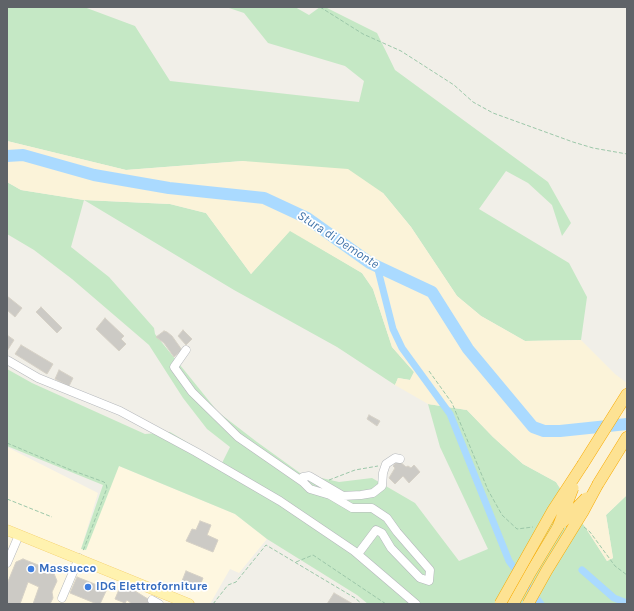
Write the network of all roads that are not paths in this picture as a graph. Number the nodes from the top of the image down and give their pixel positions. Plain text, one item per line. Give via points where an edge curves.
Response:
1 (186, 350) dead end
2 (7, 360) edge
3 (627, 394) edge
4 (627, 438) edge
5 (400, 459) dead end
6 (583, 464) junction
7 (303, 482) junction
8 (598, 484) junction
9 (558, 527) junction
10 (7, 530) edge
11 (19, 535) junction
12 (359, 551) junction
13 (78, 558) junction
14 (7, 563) edge
15 (62, 598) dead end
16 (189, 604) edge
17 (416, 604) edge
18 (500, 604) edge
19 (513, 604) edge
20 (528, 604) edge

1 - 7 street via 174,366 192,392 238,437
2 - 12 street via 38,378 120,411 196,452
3 - 6 highway
4 - 8 highway
5 - 7 street via 395,458 386,464 382,486 373,493 343,496 309,476 303,477
6 - 9 highway, bridge
6 - 18 highway, bridge via 553,510
7 - 12 street via 310,489 330,495 352,508 372,508 387,518 430,570 429,581 420,578 391,548 382,533 376,530
8 - 9 highway, bridge
8 - 20 highway, bridge
9 - 19 highway
10 - 11 main road
11 - 13 main road
11 - 14 street
12 - 17 street
13 - 15 street
13 - 16 main road

